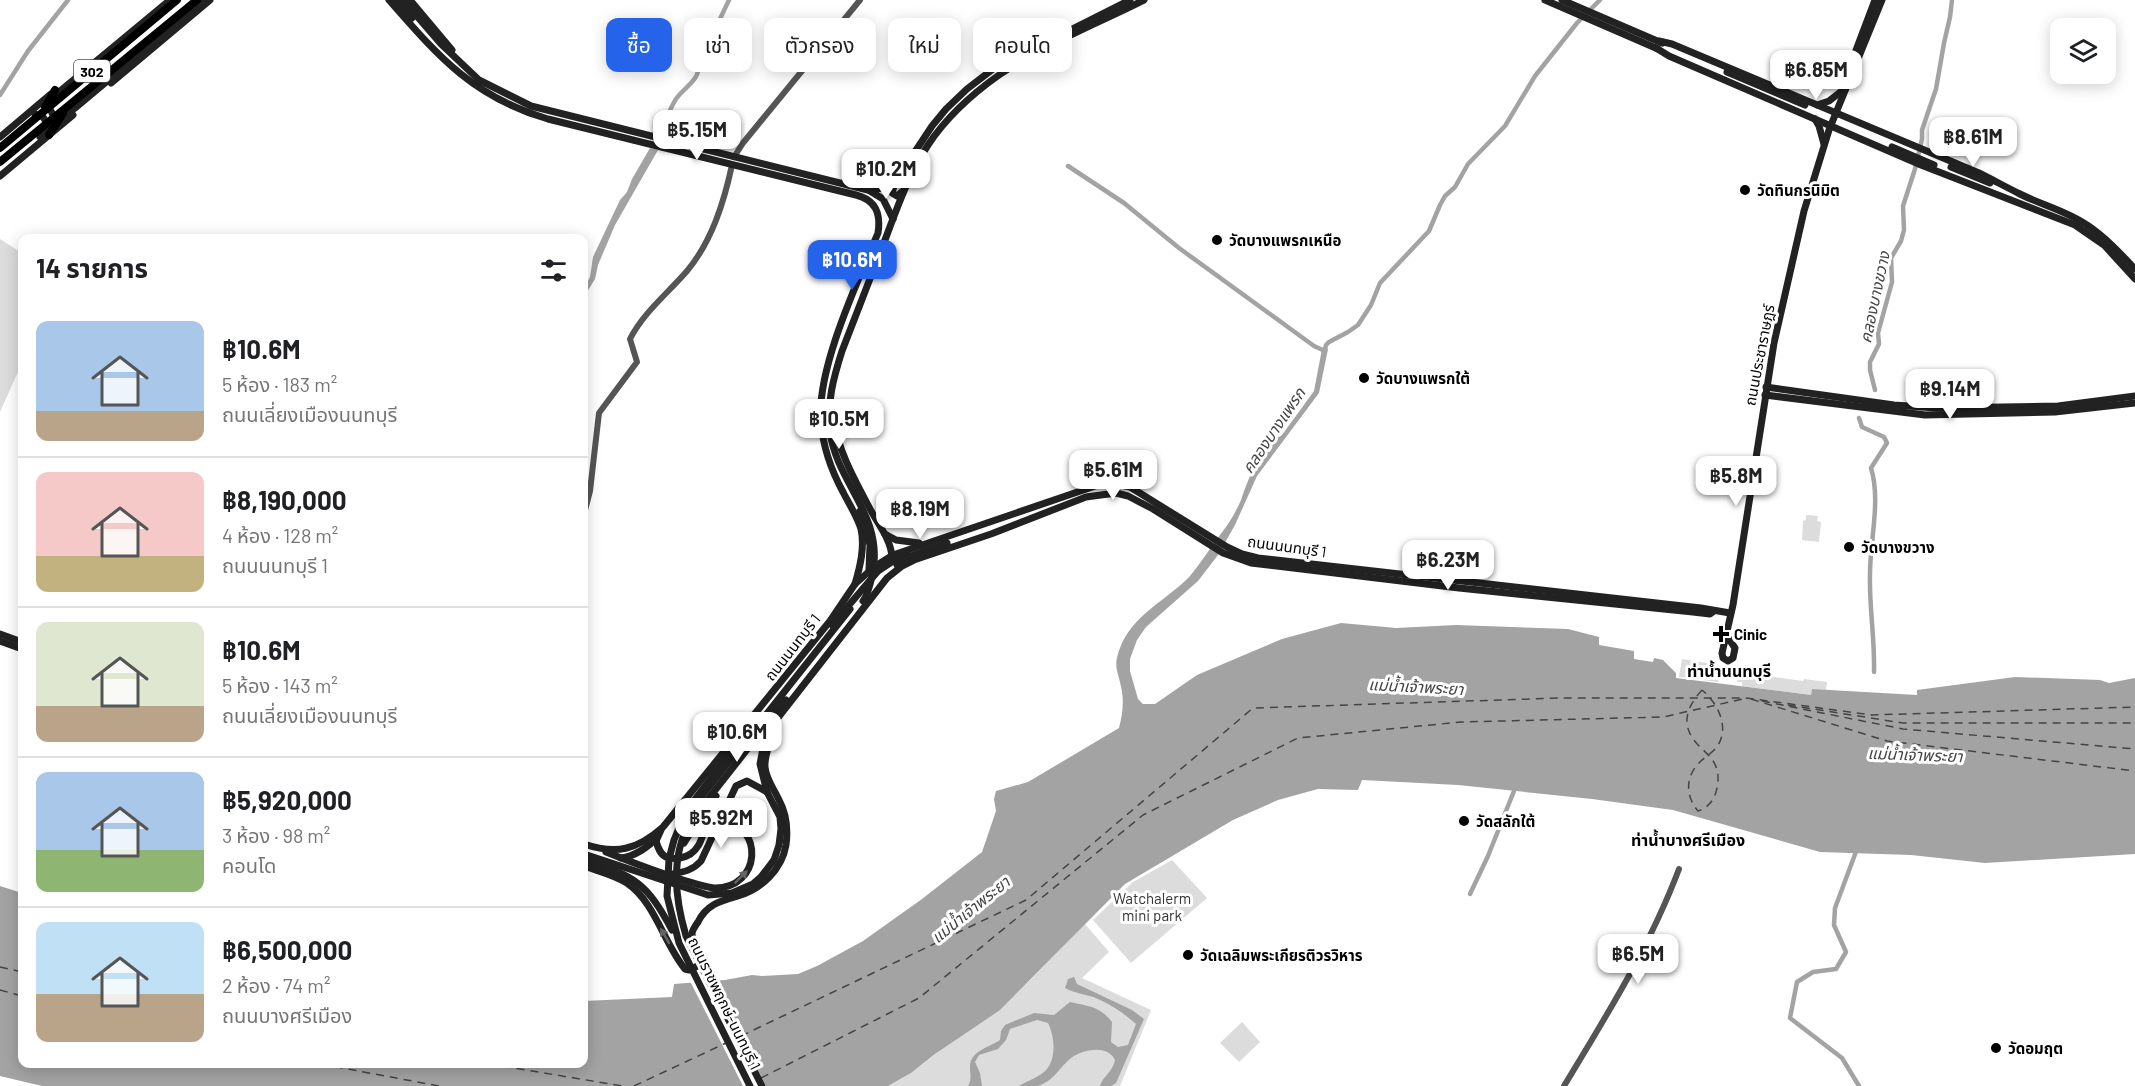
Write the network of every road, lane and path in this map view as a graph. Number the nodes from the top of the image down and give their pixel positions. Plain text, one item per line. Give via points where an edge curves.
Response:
1 (163, 0) edge
2 (170, 0) edge
3 (177, 0) edge
4 (197, 0) edge
5 (204, 0) edge
6 (210, 0) edge
7 (389, 0) edge
8 (396, 0) edge
9 (403, 0) edge
10 (410, 0) edge
11 (860, 0) edge
12 (1130, 0) edge
13 (1144, 0) edge
14 (1545, 0) edge
15 (1562, 0) edge
16 (1875, 0) edge
17 (1882, 0) edge
18 (1576, 9) junction
19 (1072, 29) edge
20 (432, 38) junction
21 (1658, 45) junction
22 (462, 64) junction
23 (989, 72) edge
24 (996, 72) edge
25 (458, 73) junction
26 (55, 90) joint
27 (1844, 90) junction
28 (1813, 103) junction
29 (65, 109) junction
30 (1836, 112) junction
31 (1805, 114) junction
32 (1815, 119) junction
33 (1855, 121) junction
34 (1831, 126) junction
35 (1845, 132) junction
36 (49, 135) junction
37 (1853, 135) junction
38 (2, 142) edge
39 (1825, 142) junction
40 (664, 144) junction
41 (1926, 159) junction
42 (733, 161) junction
43 (0, 162) edge
44 (0, 170) edge
45 (0, 176) edge
46 (895, 182) junction
47 (905, 189) junction
48 (868, 190) junction
49 (886, 204) junction
50 (876, 207) junction
51 (893, 219) junction
52 (2135, 268) edge
53 (2135, 279) edge
54 (828, 365) junction
55 (1766, 391) junction
56 (2135, 396) edge
57 (829, 400) junction
58 (2135, 403) edge
59 (846, 479) junction
60 (588, 499) edge
61 (1073, 500) junction
62 (1152, 501) junction
63 (861, 530) junction
64 (883, 531) junction
65 (861, 538) junction
66 (1211, 541) junction
67 (925, 543) junction
68 (928, 555) junction
69 (890, 558) junction
70 (887, 578) junction
71 (855, 584) junction
72 (867, 596) junction
73 (1730, 614) junction
74 (830, 621) junction
75 (845, 632) junction
76 (0, 634) edge
77 (1727, 636) dead end
78 (0, 641) edge
79 (18, 641) edge
80 (18, 648) edge
81 (773, 726) junction
82 (766, 733) junction
83 (712, 773) junction
84 (767, 792) junction
85 (663, 827) junction
86 (679, 827) junction
87 (588, 845) edge
88 (588, 850) edge
89 (601, 850) junction
90 (680, 850) junction
91 (588, 855) edge
92 (588, 861) edge
93 (588, 867) edge
94 (1679, 869) dead end
95 (662, 873) junction
96 (679, 943) junction
97 (750, 1086) edge
98 (762, 1086) edge
99 (1564, 1086) edge

1 - 26 main road, 302
2 - 5 main road via 53,97 50,111 56,117 65,116
3 - 38 main road, 302
4 - 29 main road, 302
6 - 36 main road, 302
7 - 25 main road
8 - 20 main road
9 - 20 main road
10 - 22 main road
11 - 42 street via 743,143
12 - 19 main road
13 - 47 main road via 1023,61 984,86 935,136
14 - 18 main road
15 - 18 main road
16 - 27 main road, ถนนประชาราษฎร์
17 - 27 main road, ถนนประชาราษฎร์
18 - 21 main road
20 - 22 main road
20 - 25 main road
21 - 28 main road via 1672,44
21 - 31 main road via 1690,66
21 - 41 main road
22 - 40 main road via 492,88 531,106 648,135
23 - 46 main road via 946,109
24 - 57 main road via 959,102 924,145 905,178 841,342
25 - 40 main road via 488,94 528,113 645,143
26 - 38 main road via 46,106
27 - 28 main road via 1829,101
27 - 30 main road, ถนนประชาราษฎร์
27 - 33 main road via 1844,110
28 - 30 main road
28 - 31 main road
29 - 36 main road
29 - 43 main road, 302
30 - 33 main road
30 - 34 main road, ถนนประชาราษฎร์
31 - 32 main road
32 - 34 main road
32 - 39 main road
33 - 37 main road via 1850,126
33 - 41 main road via 1916,147
34 - 35 main road
34 - 39 main road, ถนนประชาราษฎร์
35 - 37 main road
35 - 39 main road
36 - 45 main road, 302
37 - 41 main road via 1912,161
38 - 44 main road via 34,114 47,123 44,134
39 - 55 main road, ถนนประชาราษฎร์ via 1803,213
40 - 42 main road
41 - 52 main road via 2006,185 2066,213 2106,239
41 - 53 main road via 2087,232
42 - 48 main road
42 - 50 main road via 863,197
42 - 60 street via 722,206 698,254 637,327 630,343 636,365 598,417
46 - 47 main road via 894,195
46 - 48 main road
47 - 51 main road
48 - 49 main road
49 - 50 main road via 884,210
49 - 51 main road
50 - 54 main road via 878,233
51 - 57 main road via 842,351
54 - 57 main road
54 - 63 main road via 820,409 823,438 834,476
55 - 56 main road via 1937,408 2058,406
55 - 58 main road via 1925,415 2055,412
55 - 73 main road, ถนนประชาราษฎร์
57 - 59 main road via 827,436
57 - 64 main road via 838,446
59 - 72 main road via 873,532 875,561
59 - 86 main road via 870,546 868,575 860,596
61 - 62 main road via 1115,488
61 - 66 main road, ถนนนนทบุรี 1 via 1107,493 1128,496
61 - 68 main road, ถนนนนทบุรี 1
61 - 72 main road, ถนนราชพฤกษ์-นนทบุรี 1 via 905,558
61 - 83 main road via 903,554 878,571
62 - 66 main road, ถนนนนทบุรี 1
62 - 67 main road, ถนนนนทบุรี 1 via 1130,487 1101,484
63 - 64 main road via 871,541
63 - 65 main road
64 - 67 main road via 896,540
64 - 69 main road
65 - 69 main road via 866,553
65 - 71 main road via 860,570
66 - 73 main road, ถนนนนทบุรี 1 via 1225,550 1258,558
67 - 69 main road, ถนนนนทบุรี 1
68 - 69 main road, ถนนนนทบุรี 1 via 899,562
68 - 70 main road, ถนนนนทบุรี 1 via 902,566
69 - 70 main road
69 - 71 main road, ถนนนนทบุรี 1
70 - 75 main road, ถนนนนทบุรี 1
71 - 74 main road, ถนนนนทบุรี 1
72 - 90 main road, ถนนราชพฤกษ์-นนทบุรี 1 via 702,805 686,829
73 - 77 main road, ถนนประชาราษฎร์
74 - 75 main road via 843,620 847,625
74 - 85 main road, ถนนนนทบุรี 1
75 - 81 main road, ถนนนนทบุรี 1
76 - 79 main road
78 - 80 main road
81 - 82 main road, ถนนนนทบุรี 1
81 -> 93 main road via 765,767 785,816 786,846 765,881 740,896 715,903 701,916 692,937 704,963 685,969 633,888
82 - 84 main road via 760,764
82 - 85 main road, ถนนนนทบุรี 1 via 711,802 696,851 675,859 661,854 656,841
83 - 86 main road via 693,798
83 - 88 main road via 653,842 638,852 625,858
84 - 91 main road via 780,817 779,845 768,869 743,889 708,895
84 - 95 main road via 747,781 736,786 701,861 686,872
85 - 89 main road, ถนนนนทบุรี 1 via 635,846
86 - 96 main road, ถนนราชพฤกษ์-นนทบุรี 1 via 669,860 667,896
87 - 89 main road, ถนนนนทบุรี 1
89 - 95 main road
95 -> 90 main road via 715,888 743,878 752,856 751,843 744,831 724,819 714,818 694,829
90 - 98 main road, ถนนราชพฤกษ์-นนทบุรี 1 via 676,893 681,920
92 - 96 main road via 639,883 656,903
94 - 99 street via 1637,963
96 - 97 main road, ถนนราชพฤกษ์-นนทบุรี 1

